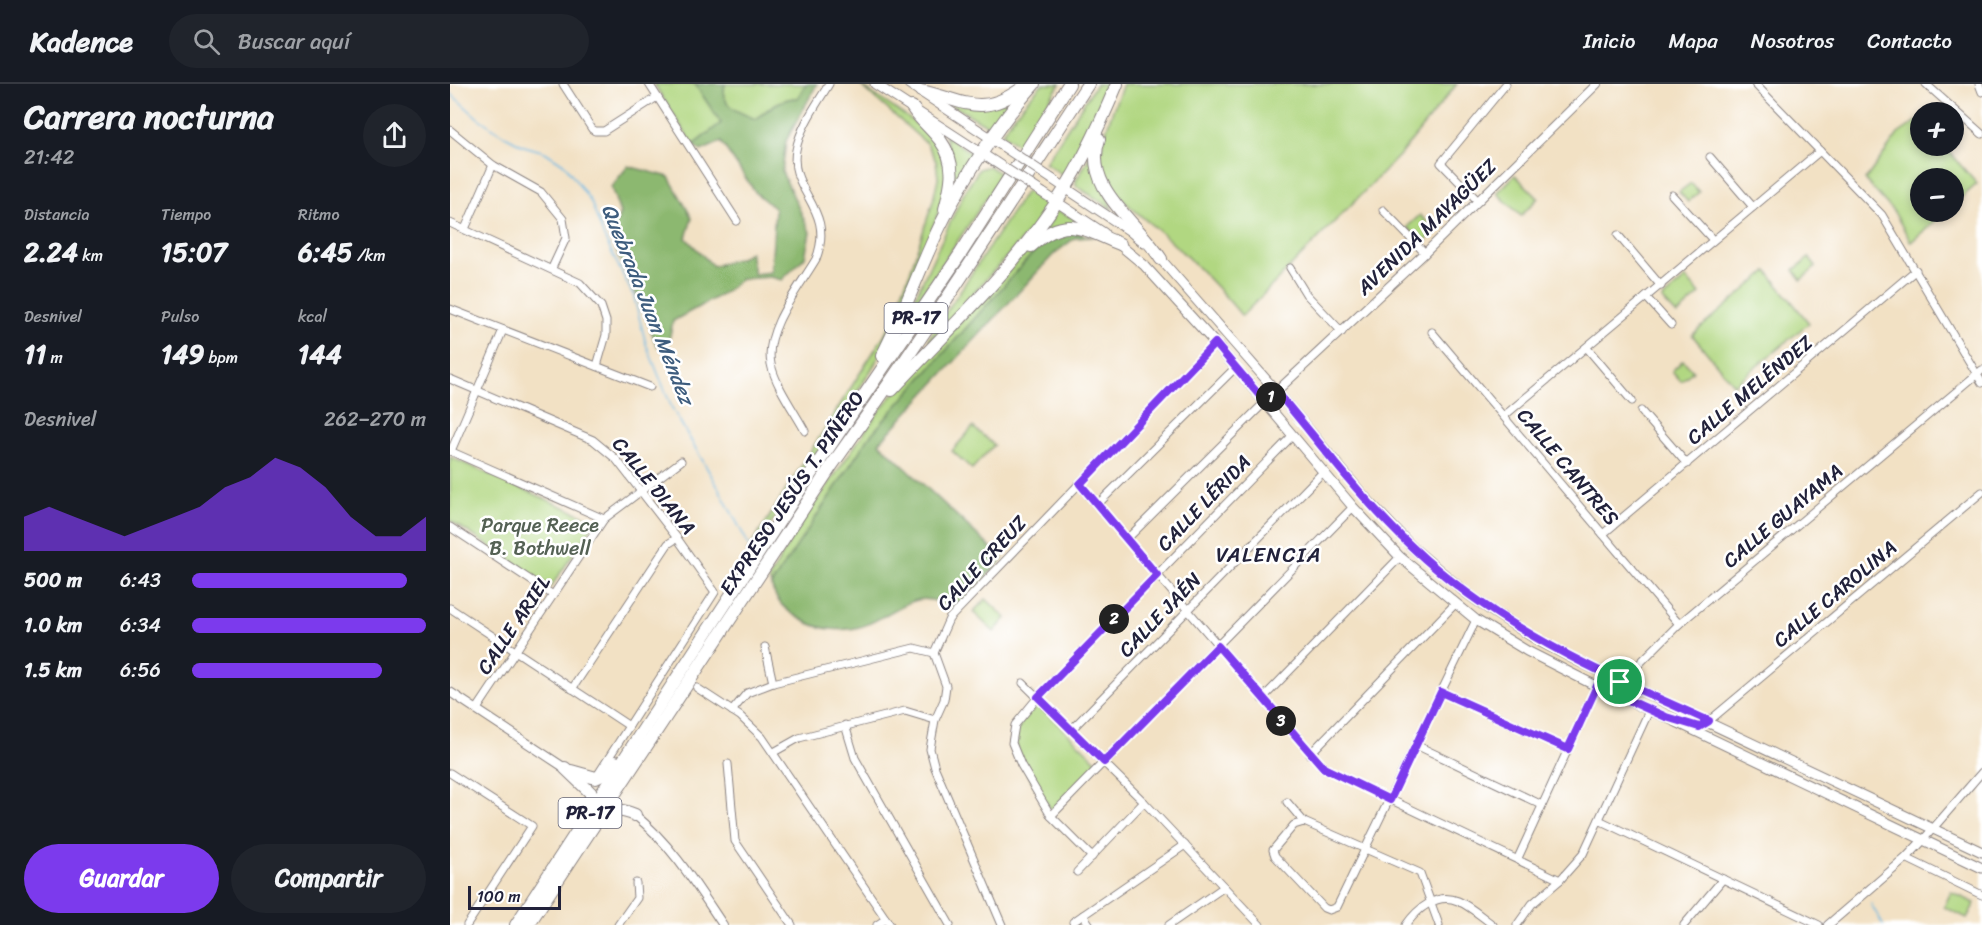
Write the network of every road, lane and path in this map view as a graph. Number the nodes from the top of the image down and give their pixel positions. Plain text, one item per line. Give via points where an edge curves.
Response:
1 (563, 84) edge
2 (649, 84) edge
3 (829, 84) edge
4 (875, 84) edge
5 (909, 84) edge
6 (1029, 84) edge
7 (1034, 84) edge
8 (1069, 84) edge
9 (1088, 84) edge
10 (1117, 84) edge
11 (1506, 84) edge
12 (1597, 84) edge
13 (1926, 84) edge
14 (1979, 84) edge
15 (1758, 85) edge
16 (921, 91) junction
17 (1982, 92) edge
18 (657, 98) junction
19 (912, 107) junction
20 (1106, 112) junction
21 (450, 130) edge
22 (1982, 134) edge
23 (992, 138) junction
24 (1820, 151) junction
25 (982, 154) junction
26 (1710, 157) dead end
27 (494, 165) junction
28 (1066, 187) junction
29 (1672, 195) dead end
30 (1478, 201) junction
31 (1057, 202) junction
32 (1753, 207) junction
33 (1383, 210) dead end
34 (737, 220) dead end
35 (450, 224) edge
36 (940, 225) junction
37 (465, 229) junction
38 (1618, 235) dead end
39 (1713, 240) junction
40 (1120, 244) junction
41 (1425, 252) junction
42 (1161, 259) junction
43 (552, 268) junction
44 (1290, 268) dead end
45 (1916, 270) junction
46 (997, 277) junction
47 (1661, 286) junction
48 (1646, 297) junction
49 (450, 309) edge
50 (1671, 325) dead end
51 (503, 330) junction
52 (1342, 332) junction
53 (1432, 332) dead end
54 (1215, 343) junction
55 (1587, 348) junction
56 (597, 366) junction
57 (1235, 368) junction
58 (1980, 373) edge
59 (450, 379) edge
60 (1982, 383) edge
61 (650, 387) dead end
62 (478, 390) junction
63 (1277, 392) junction
64 (1632, 401) dead end
65 (1265, 402) junction
66 (853, 410) junction
67 (1641, 411) dead end
68 (1504, 417) junction
69 (865, 419) junction
70 (805, 431) dead end
71 (1293, 435) junction
72 (450, 451) edge
73 (681, 461) dead end
74 (1687, 464) junction
75 (1323, 472) junction
76 (1080, 484) junction
77 (640, 490) junction
78 (1982, 492) edge
79 (1097, 505) junction
80 (1353, 507) junction
81 (604, 519) junction
82 (450, 527) edge
83 (1603, 534) junction
84 (677, 538) junction
85 (1127, 539) junction
86 (1400, 557) junction
87 (1157, 575) junction
88 (553, 595) junction
89 (1455, 604) junction
90 (450, 608) edge
91 (1188, 610) junction
92 (1476, 620) junction
93 (1679, 624) junction
94 (1218, 646) junction
95 (765, 647) dead end
96 (516, 652) junction
97 (934, 653) junction
98 (773, 682) junction
99 (1023, 682) dead end
100 (1620, 682) junction
101 (1597, 686) junction
102 (697, 688) dead end
103 (572, 689) junction
104 (450, 692) edge
105 (1441, 692) junction
106 (1610, 693) junction
107 (1038, 697) junction
108 (1262, 699) junction
109 (477, 709) junction
110 (732, 711) junction
111 (1649, 711) junction
112 (1666, 717) junction
113 (935, 720) junction
114 (1709, 721) junction
115 (845, 725) junction
116 (629, 726) junction
117 (1071, 730) junction
118 (1416, 745) junction
119 (1568, 749) junction
120 (637, 751) junction
121 (774, 752) junction
122 (1311, 754) junction
123 (1104, 762) junction
124 (728, 764) dead end
125 (564, 768) junction
126 (1982, 772) edge
127 (450, 773) edge
128 (596, 778) junction
129 (1979, 781) edge
130 (1390, 800) junction
131 (1144, 802) junction
132 (1287, 802) dead end
133 (1542, 805) junction
134 (634, 815) junction
135 (1051, 816) junction
136 (1599, 820) junction
137 (1304, 822) junction
138 (1933, 828) junction
139 (1923, 840) junction
140 (576, 845) junction
141 (1185, 845) junction
142 (1366, 849) junction
143 (1982, 852) edge
144 (1092, 856) junction
145 (1518, 858) junction
146 (1906, 858) junction
147 (1982, 868) edge
148 (1077, 872) dead end
149 (1723, 879) junction
150 (1560, 880) junction
151 (636, 883) dead end
152 (1224, 887) junction
153 (1982, 895) edge
154 (1431, 902) junction
155 (1083, 915) junction
156 (888, 922) edge
157 (1073, 922) dead end
158 (466, 925) edge
159 (516, 925) edge
160 (528, 925) edge
161 (618, 925) edge
162 (723, 925) edge
163 (792, 925) edge
164 (878, 925) edge
165 (950, 925) edge
166 (1002, 925) edge
167 (1090, 925) edge
168 (1169, 925) edge
169 (1260, 925) edge
170 (1406, 925) edge
171 (1439, 925) edge
172 (1493, 925) edge
173 (1517, 925) edge
174 (1684, 925) edge
175 (1819, 925) edge
176 (1828, 925) edge

1 - 18 street via 596,131 604,131
2 - 18 street
3 - 70 street via 795,151 801,183 820,219 821,248 775,329 770,346 771,366
4 - 19 main road
5 - 16 main road
6 - 16 highway via 994,104 974,106
7 - 23 highway
8 - 66 highway, EXPRESO JESÚS T. PIÑERO / PR-17 via 961,253
9 - 69 highway, EXPRESO JESÚS T. PIÑERO / PR-17
10 - 20 highway
11 - 30 street via 1441,163
12 - 30 street, AVENIDA MAYAGÜEZ
13 - 22 street
14 - 17 street
15 - 24 street
16 - 23 main road
18 - 34 street
19 - 25 main road
19 - 36 highway via 948,153 952,182
20 - 28 highway
20 - 42 highway via 1096,153 1100,182
21 - 27 street
23 - 25 highway
23 - 28 main road, bridge
24 - 32 street
24 - 45 street via 1882,216
25 - 31 main road, bridge
25 - 36 highway
26 - 32 street
27 - 37 street
27 - 43 street via 541,192 563,219 566,238
28 - 31 highway
28 - 42 main road via 1130,231
29 - 39 street
30 - 41 street, AVENIDA MAYAGÜEZ
31 - 40 main road
31 - 46 highway
32 - 39 street
33 - 41 street
35 - 37 street
36 - 66 highway via 897,327
37 - 43 street
38 - 47 street
39 - 47 street
40 - 46 highway via 1083,228 1064,227 1041,238
40 - 54 main road
41 - 52 street, AVENIDA MAYAGÜEZ
42 - 63 main road
43 - 56 street via 580,282 601,306 606,334
44 - 52 street via 1306,294
45 - 58 street
45 - 74 street, CALLE MELÉNDEZ
46 - 69 highway
47 - 48 street
48 - 50 street
48 - 55 street
49 - 51 street
51 - 56 street
51 - 62 street
52 - 63 street, AVENIDA MAYAGÜEZ
53 - 68 street, CALLE CANTRES
54 - 57 main road
54 - 76 street, CALLE CREUZ
55 - 64 street
55 - 68 street
56 - 61 street
57 - 65 main road
57 - 79 street
58 - 60 street
58 - 93 street, CALLE GUAYAMA
59 - 62 street, CALLE DIANA
62 - 72 street
62 - 77 street, CALLE DIANA via 593,440 616,459
63 - 65 street, AVENIDA MAYAGÜEZ
63 - 100 main road via 1363,495 1437,570 1539,641
65 - 71 main road
65 - 85 street
66 - 120 highway, EXPRESO JESÚS T. PIÑERO / PR-17 via 744,573
67 - 74 street
68 - 83 street, CALLE CANTRES
69 - 120 highway, EXPRESO JESÚS T. PIÑERO / PR-17
71 - 75 main road
71 - 87 street, CALLE LÉRIDA
72 - 81 street
73 - 77 street, CALLE ARIEL
74 - 83 street, CALLE MELÉNDEZ
75 - 80 main road
75 - 91 street, CALLE JAÉN
76 - 79 street
76 - 97 street, CALLE CREUZ via 949,619
77 - 81 street, CALLE ARIEL
77 - 84 street, CALLE DIANA
78 - 114 street, CALLE CAROLINA
79 - 85 street
80 - 86 main road
80 - 94 street
81 - 88 street, CALLE ARIEL
82 - 88 street
83 - 93 street, CALLE CANTRES
84 - 103 street via 668,544
84 - 116 street, CALLE DIANA via 715,592
85 - 87 street
86 - 89 main road
86 - 108 street
87 - 91 street
87 - 107 street, CALLE LÉRIDA
88 - 96 street, CALLE ARIEL
89 - 92 main road
89 - 122 street
90 - 96 street
91 - 94 street
91 - 117 street, CALLE JAÉN
92 - 101 main road
92 - 105 street
93 - 100 street, CALLE GUAYAMA
94 - 108 street
94 - 123 street
95 - 98 street
96 - 103 street
96 - 109 street, CALLE ARIEL
97 - 98 street via 914,648
97 - 113 street via 946,686
98 - 110 street via 747,693
99 - 107 street
100 - 106 street, CALLE GUAYAMA
100 - 114 main road
101 - 106 main road
101 - 119 street
102 - 110 street
103 - 116 street
104 - 109 street
105 - 118 street
105 - 119 street
106 - 111 main road
107 - 117 street
107 - 135 street, CALLE LÉRIDA via 1015,725 1012,743
108 - 122 street
109 - 125 street
110 - 121 street via 752,726
111 - 112 main road
111 - 136 street
112 - 114 main road via 1699,727
112 - 139 main road
113 - 115 street via 906,711
113 - 166 street via 930,749 935,768
114 - 138 main road
115 - 121 street via 799,738
115 - 165 street via 855,758
116 - 128 street
117 - 123 street
118 - 130 street
118 - 133 street
119 - 133 street
120 - 128 highway
120 - 134 highway via 636,774 623,795
120 - 140 highway, EXPRESO JESÚS T. PIÑERO / PR-17
121 - 156 street
122 - 130 street via 1324,768
123 - 131 street
123 - 135 street
124 - 163 street via 735,841
125 - 128 highway
125 - 140 highway via 591,795
126 - 129 street
127 - 158 street via 532,826
129 - 138 street
130 - 142 street
130 - 145 street
131 - 141 street
131 - 144 street
132 - 137 street
133 - 145 street
134 - 140 highway via 615,811
134 - 162 street via 667,844
135 - 144 street, CALLE LÉRIDA
136 - 149 street
136 - 150 street via 1583,854
137 - 142 street
137 - 142 street via 1294,825 1273,850 1323,908 1337,907
138 - 139 street
138 - 143 main road
139 - 146 street
139 - 147 main road
140 - 159 highway, EXPRESO JESÚS T. PIÑERO / PR-17
140 - 160 highway, EXPRESO JESÚS T. PIÑERO / PR-17
141 - 152 street
141 - 155 street
142 - 154 street via 1420,873
144 - 148 street
145 - 150 street
146 - 153 street
146 - 176 street
149 - 174 street
149 - 175 street
150 - 173 street via 1532,904
151 - 161 street via 637,898
152 - 168 street
152 - 169 street
154 - 170 street via 1415,912
154 - 171 street
154 - 172 street via 1444,898 1458,901
155 - 157 street
155 - 167 street
156 - 164 street

